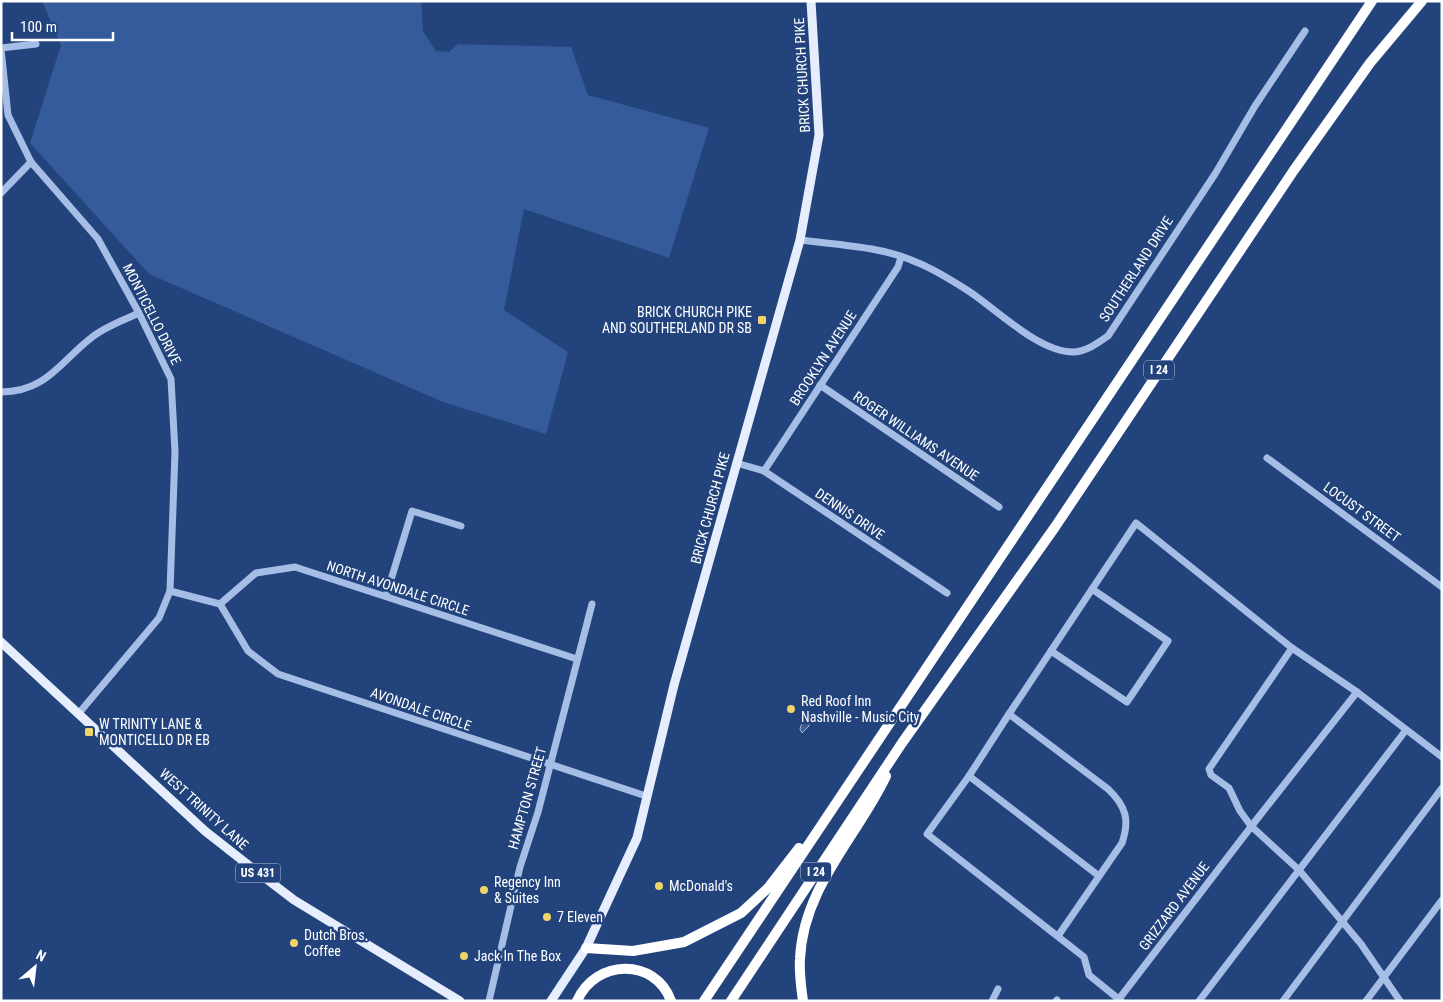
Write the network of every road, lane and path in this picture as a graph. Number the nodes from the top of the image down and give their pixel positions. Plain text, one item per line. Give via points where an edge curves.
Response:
1 (811, 1) edge
2 (1368, 1) edge
3 (1372, 1) edge
4 (1422, 1) edge
5 (1361, 18) junction
6 (1305, 31) dead end
7 (36, 44) dead end
8 (1, 49) edge
9 (31, 162) junction
10 (1, 192) edge
11 (800, 240) junction
12 (901, 258) junction
13 (139, 313) junction
14 (820, 385) junction
15 (1, 392) edge
16 (1267, 458) dead end
17 (736, 463) junction
18 (764, 471) junction
19 (999, 507) dead end
20 (461, 526) dead end
21 (1442, 587) edge
22 (1092, 590) junction
23 (170, 591) junction
24 (947, 593) dead end
25 (386, 596) junction
26 (220, 604) junction
27 (592, 604) dead end
28 (1, 642) edge
29 (1292, 648) junction
30 (1051, 651) junction
31 (576, 659) junction
32 (1357, 692) junction
33 (79, 713) junction
34 (1009, 714) junction
35 (1406, 730) junction
36 (902, 743) junction
37 (1442, 757) edge
38 (550, 765) junction
39 (859, 770) junction
40 (969, 776) junction
41 (1442, 788) edge
42 (646, 796) junction
43 (1251, 826) junction
44 (1300, 870) junction
45 (1099, 876) junction
46 (1442, 900) edge
47 (1342, 922) junction
48 (1058, 936) junction
49 (586, 948) junction
50 (1385, 978) junction
51 (998, 988) dead end
52 (1120, 1000) edge
53 (460, 1001) edge
54 (489, 1001) edge
55 (551, 1001) edge
56 (577, 1001) edge
57 (671, 1001) edge
58 (704, 1001) edge
59 (730, 1001) edge
60 (803, 1001) edge
61 (992, 1001) edge
62 (1199, 1001) edge
63 (1283, 1001) edge
64 (1366, 1001) edge
65 (1400, 1001) edge

1 - 11 main road, BRICK CHURCH PIKE via 819,135
2 - 5 highway, I 24
3 - 5 highway
4 - 36 highway, I 24 via 1370,63 1294,170 1055,527
5 - 39 highway, I 24
6 - 12 street, SOUTHERLAND DRIVE via 1114,328 1098,343 1075,352 1051,347 969,291 916,261
7 - 8 street
8 - 9 street, MONTICELLO DRIVE via 8,115
9 - 10 street
9 - 13 street, MONTICELLO DRIVE via 98,239
11 - 12 street, SOUTHERLAND DRIVE via 876,250
11 - 17 main road, BRICK CHURCH PIKE
12 - 14 street, BROOKLYN AVENUE
13 - 15 street via 92,337 38,385
13 - 23 street, MONTICELLO DRIVE via 171,378 175,452
14 - 18 street, BROOKLYN AVENUE
14 - 19 street, ROGER WILLIAMS AVENUE
16 - 21 street, LOCUST STREET
17 - 18 street, DENNIS DRIVE
17 - 42 main road, BRICK CHURCH PIKE
18 - 24 street, DENNIS DRIVE
20 - 25 street via 412,510
22 - 29 street via 1136,523
22 - 30 street
22 - 30 street via 1168,641 1132,695 1127,702
23 - 26 street
23 - 33 street, MONTICELLO DRIVE via 159,618
25 - 26 street, NORTH AVONDALE CIRCLE via 295,567 256,573
25 - 31 street, NORTH AVONDALE CIRCLE
26 - 38 street, AVONDALE CIRCLE via 248,651 278,674
27 - 31 street, HAMPTON STREET
28 - 33 main road, WEST TRINITY LANE / US 431
29 - 32 street
29 - 43 street via 1209,769 1210,775 1230,788
30 - 34 street
31 - 38 street, HAMPTON STREET
32 - 35 street
32 - 43 street, GRIZZARD AVENUE
33 - 53 main road, WEST TRINITY LANE / US 431 via 205,831 281,890
34 - 40 street
34 - 45 street via 1108,789 1123,807 1127,818 1122,843
35 - 37 street
35 - 44 street
36 - 59 highway, I 24
36 - 60 highway via 876,797 827,871 808,914 800,960
38 - 42 street, AVONDALE CIRCLE
38 - 54 street, HAMPTON STREET via 520,867
39 - 49 highway via 768,888 741,913 684,942 633,951
39 - 58 highway, I 24
40 - 45 street
40 - 48 street via 927,834
41 - 47 street
42 - 49 main road, BRICK CHURCH PIKE via 637,838
43 - 44 street
43 - 52 street, GRIZZARD AVENUE
44 - 47 street
44 - 62 street
45 - 48 street
46 - 50 street
47 - 50 street
47 - 63 street
48 - 52 street via 1084,957 1094,981
49 - 55 main road, BRICK CHURCH PIKE
50 - 64 street
50 - 65 street
51 - 61 street
56 - 57 highway via 596,977 621,967 647,972 668,992

